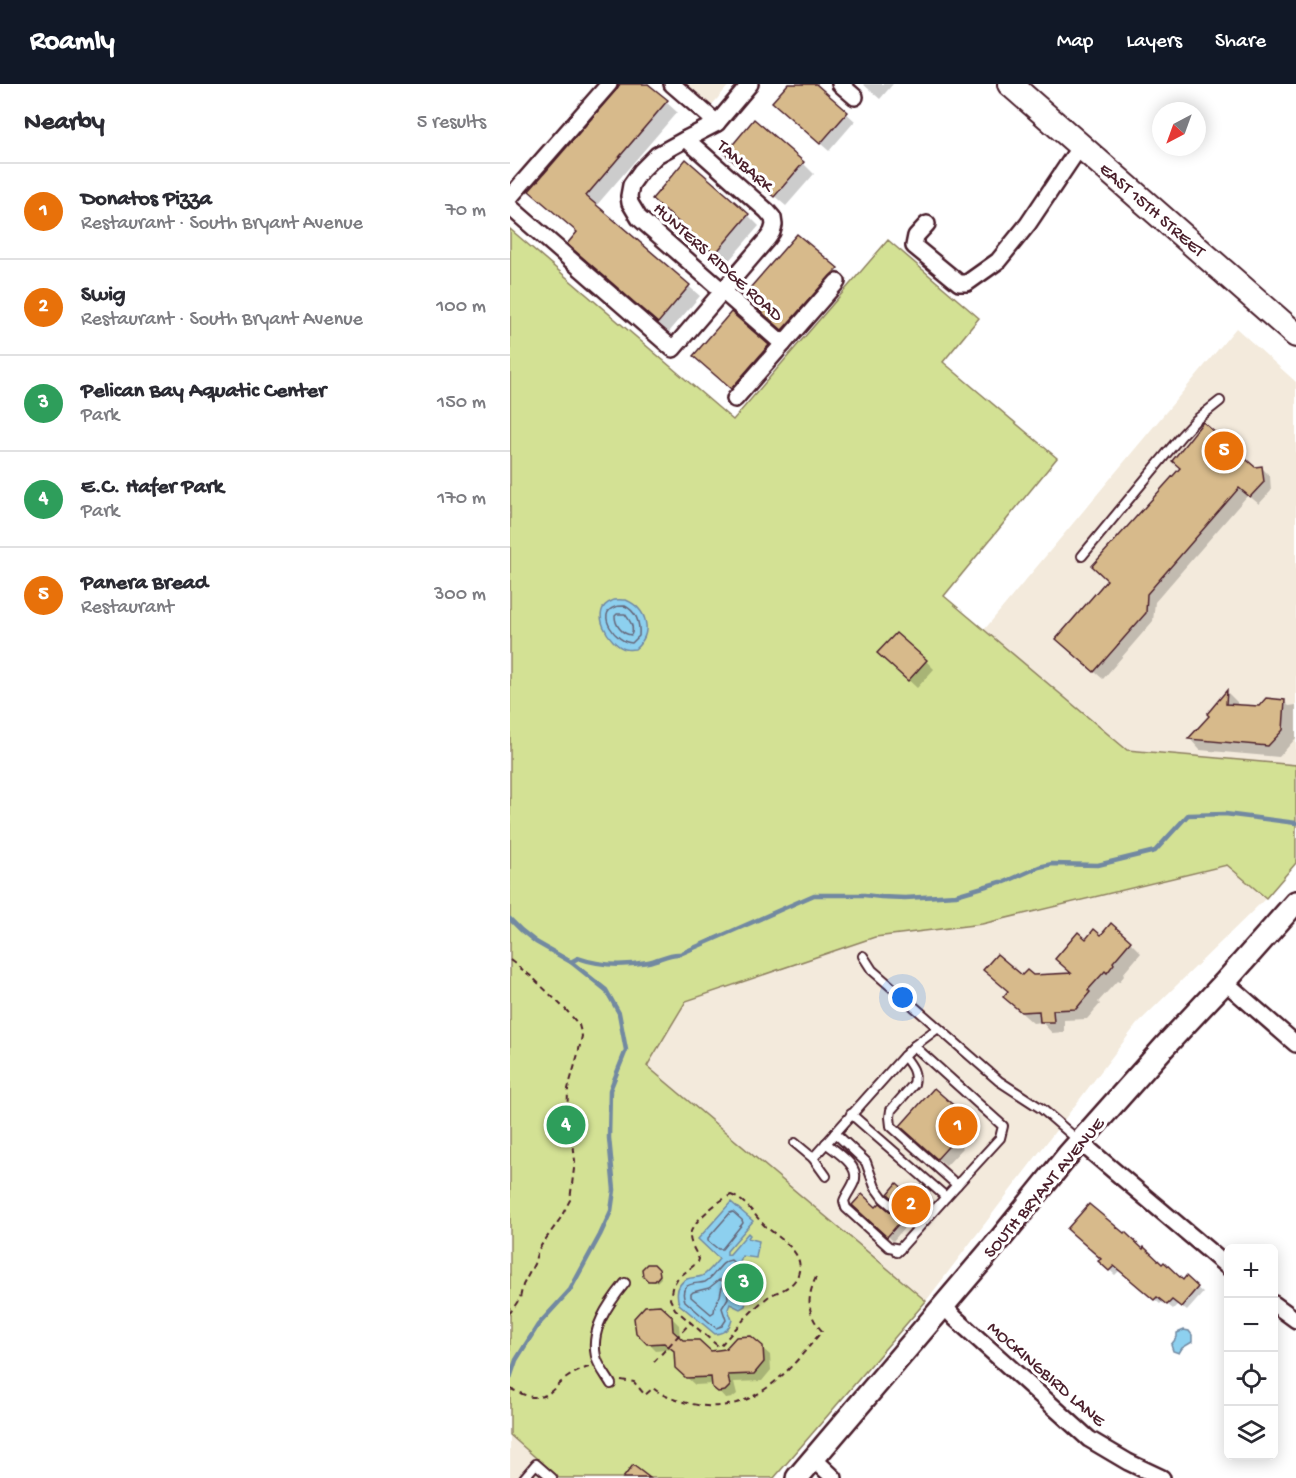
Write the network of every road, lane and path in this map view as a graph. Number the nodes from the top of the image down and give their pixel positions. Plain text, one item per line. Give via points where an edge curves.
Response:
1 (609, 84) edge
2 (672, 84) edge
3 (750, 84) edge
4 (840, 84) edge
5 (1010, 84) edge
6 (855, 97) dead end
7 (717, 123) junction
8 (686, 139) junction
9 (1081, 145) junction
10 (510, 197) edge
11 (510, 207) edge
12 (927, 224) dead end
13 (837, 282) dead end
14 (722, 292) junction
15 (1296, 335) edge
16 (783, 344) junction
17 (735, 399) dead end
18 (1220, 401) dead end
19 (1082, 556) dead end
20 (1296, 902) edge
21 (863, 956) dead end
22 (510, 960) edge
23 (1226, 982) junction
24 (938, 1028) junction
25 (1296, 1044) edge
26 (914, 1046) junction
27 (904, 1056) junction
28 (851, 1114) junction
29 (835, 1133) junction
30 (1080, 1142) junction
31 (795, 1143) dead end
32 (826, 1143) junction
33 (813, 1158) junction
34 (826, 1176) dead end
35 (957, 1185) junction
36 (946, 1197) junction
37 (918, 1228) junction
38 (1224, 1264) edge
39 (816, 1277) dead end
40 (625, 1283) dead end
41 (944, 1306) junction
42 (1278, 1307) edge
43 (510, 1313) edge
44 (1296, 1320) edge
45 (691, 1322) junction
46 (654, 1362) dead end
47 (600, 1364) junction
48 (611, 1384) dead end
49 (510, 1389) edge
50 (814, 1459) junction
51 (524, 1478) edge
52 (552, 1478) edge
53 (797, 1478) edge
54 (834, 1478) edge
55 (1162, 1478) edge

1 - 10 street
2 - 7 street
3 - 7 street, HUNTERS RIDGE ROAD
4 - 6 street
5 - 9 main road, EAST 15TH STREET
7 - 8 street, HUNTERS RIDGE ROAD
8 - 14 street, TANBARK via 773,218 768,238
8 - 14 street, HUNTERS RIDGE ROAD via 657,155 641,171 631,185 630,203 639,218
9 - 12 street via 998,261 967,283 959,283 914,246 916,236
9 - 15 main road, EAST 15TH STREET
11 - 14 street via 673,349
13 - 16 street
14 - 16 street, HUNTERS RIDGE ROAD
16 - 17 street
18 - 19 lane via 1196,420
20 - 23 main road, SOUTH BRYANT AVENUE
21 - 24 lane via 872,970
22 - 43 path via 567,1011 579,1025 582,1036 567,1097 574,1161 570,1200 537,1250 520,1298
23 - 25 street
23 - 30 main road, SOUTH BRYANT AVENUE
24 - 26 lane
24 - 30 lane via 999,1081 1042,1108
26 - 27 lane
26 - 35 lane via 1003,1126 999,1138
27 - 28 lane
27 - 35 lane via 916,1078 891,1110 891,1126
28 - 29 lane
28 - 36 lane
29 - 32 lane
29 - 37 lane via 866,1162 883,1198
30 - 38 street
30 - 41 main road, SOUTH BRYANT AVENUE
31 - 33 lane
32 - 33 lane
32 - 37 lane via 854,1170 855,1178 844,1201 846,1208 889,1247 898,1250
33 - 34 lane
35 - 36 lane
36 - 37 lane
39 - 47 path via 809,1303 822,1330 777,1380 748,1400 711,1407 672,1399 653,1388 645,1395 631,1380 621,1380 607,1362
40 - 47 lane via 608,1306 598,1329 595,1345
41 - 50 main road, SOUTH BRYANT AVENUE
41 - 55 street, MOCKINGBIRD LANE via 1089,1439
42 - 44 street
45 - 45 path via 675,1309 670,1299 672,1288 699,1259 690,1240 692,1229 731,1195 796,1252 801,1266 790,1286 763,1302 719,1347
45 - 46 path
47 - 48 lane
47 - 49 path via 580,1370 544,1396
50 - 53 main road, SOUTH BRYANT AVENUE
50 - 54 street
51 - 52 lane via 536,1464

